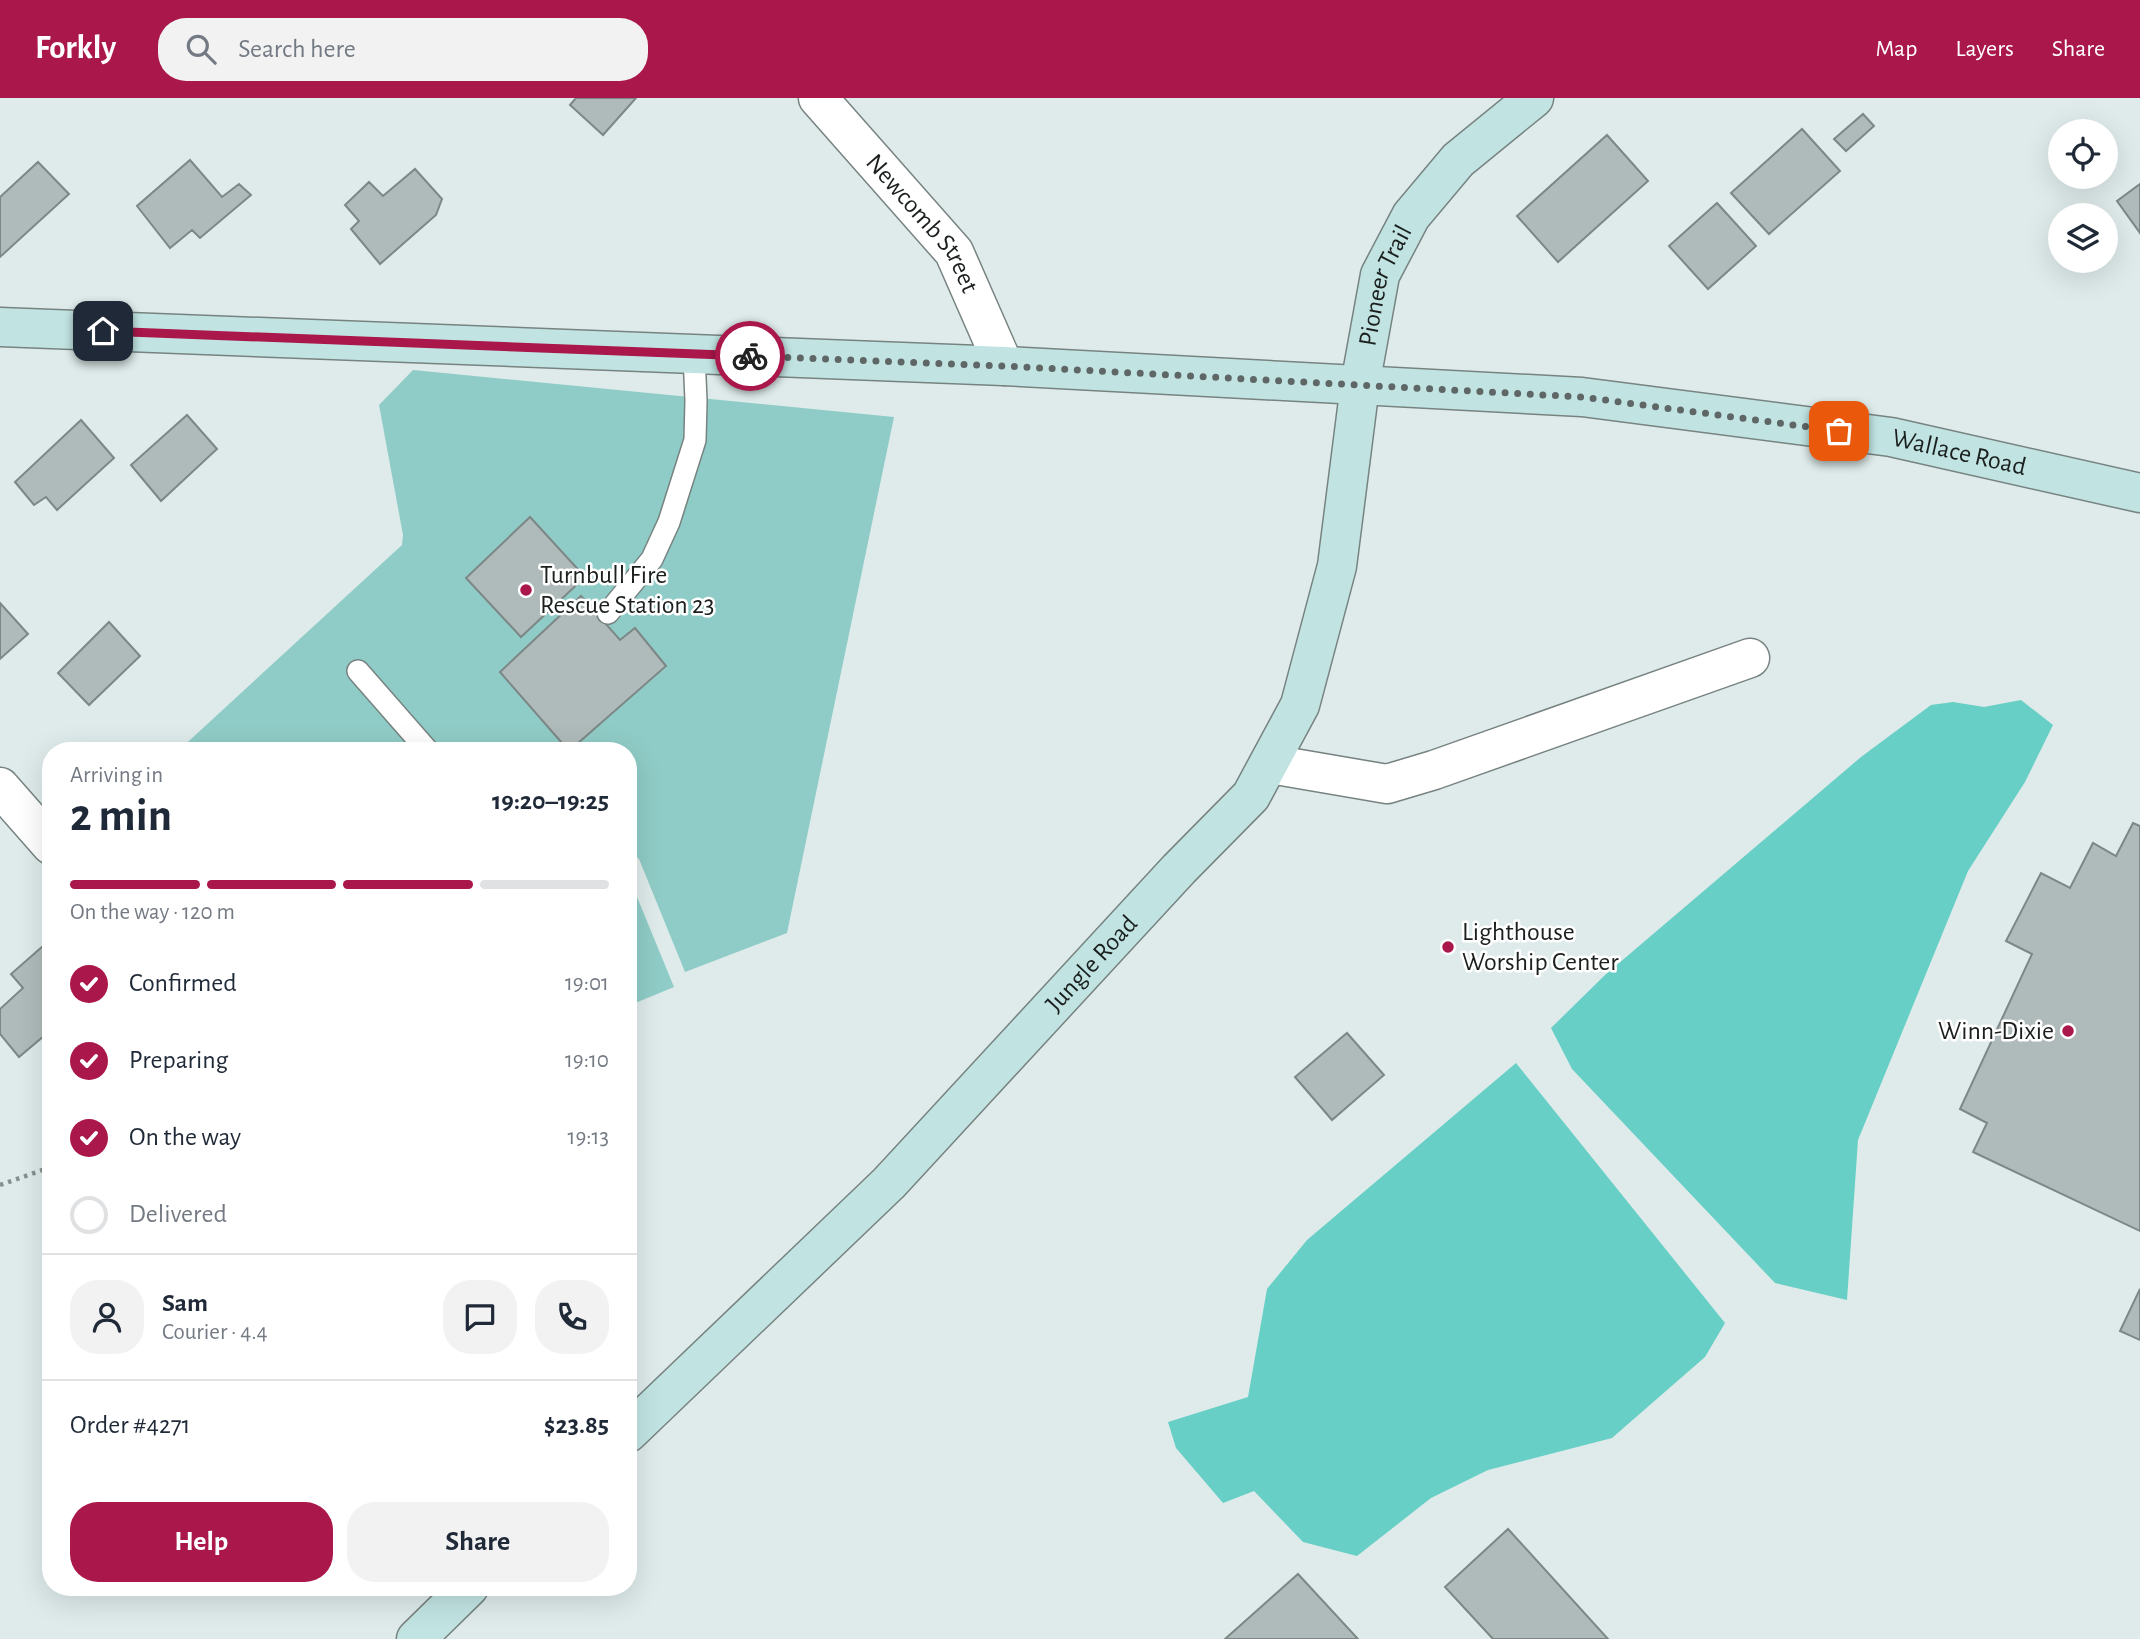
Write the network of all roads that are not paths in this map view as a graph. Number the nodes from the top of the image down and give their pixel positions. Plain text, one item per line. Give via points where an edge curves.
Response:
1 (818, 98) edge
2 (1534, 98) edge
3 (0, 327) edge
4 (694, 354) junction
5 (1004, 366) junction
6 (1360, 385) junction
7 (2140, 492) edge
8 (608, 613) dead end
9 (1750, 658) dead end
10 (358, 671) dead end
11 (420, 742) edge
12 (1270, 764) junction
13 (0, 787) edge
14 (42, 835) edge
15 (637, 1424) edge
16 (460, 1596) edge
17 (416, 1639) edge

1 - 5 street, Newcomb Street via 954,252
2 - 6 street, Pioneer Trail via 1458,160 1411,216 1380,275
3 - 4 street, Pioneer Trail
4 - 5 street, Pioneer Trail
4 - 8 lane via 695,440 668,522 652,559
5 - 6 street, Pioneer Trail
6 - 7 street, Wallace Road via 1582,397 1877,436
6 - 12 street, Jungle Road via 1338,566 1300,705
9 - 12 street via 1387,784
10 - 11 lane
12 - 15 street, Jungle Road via 1251,796 889,1183
13 - 14 street
16 - 17 street

